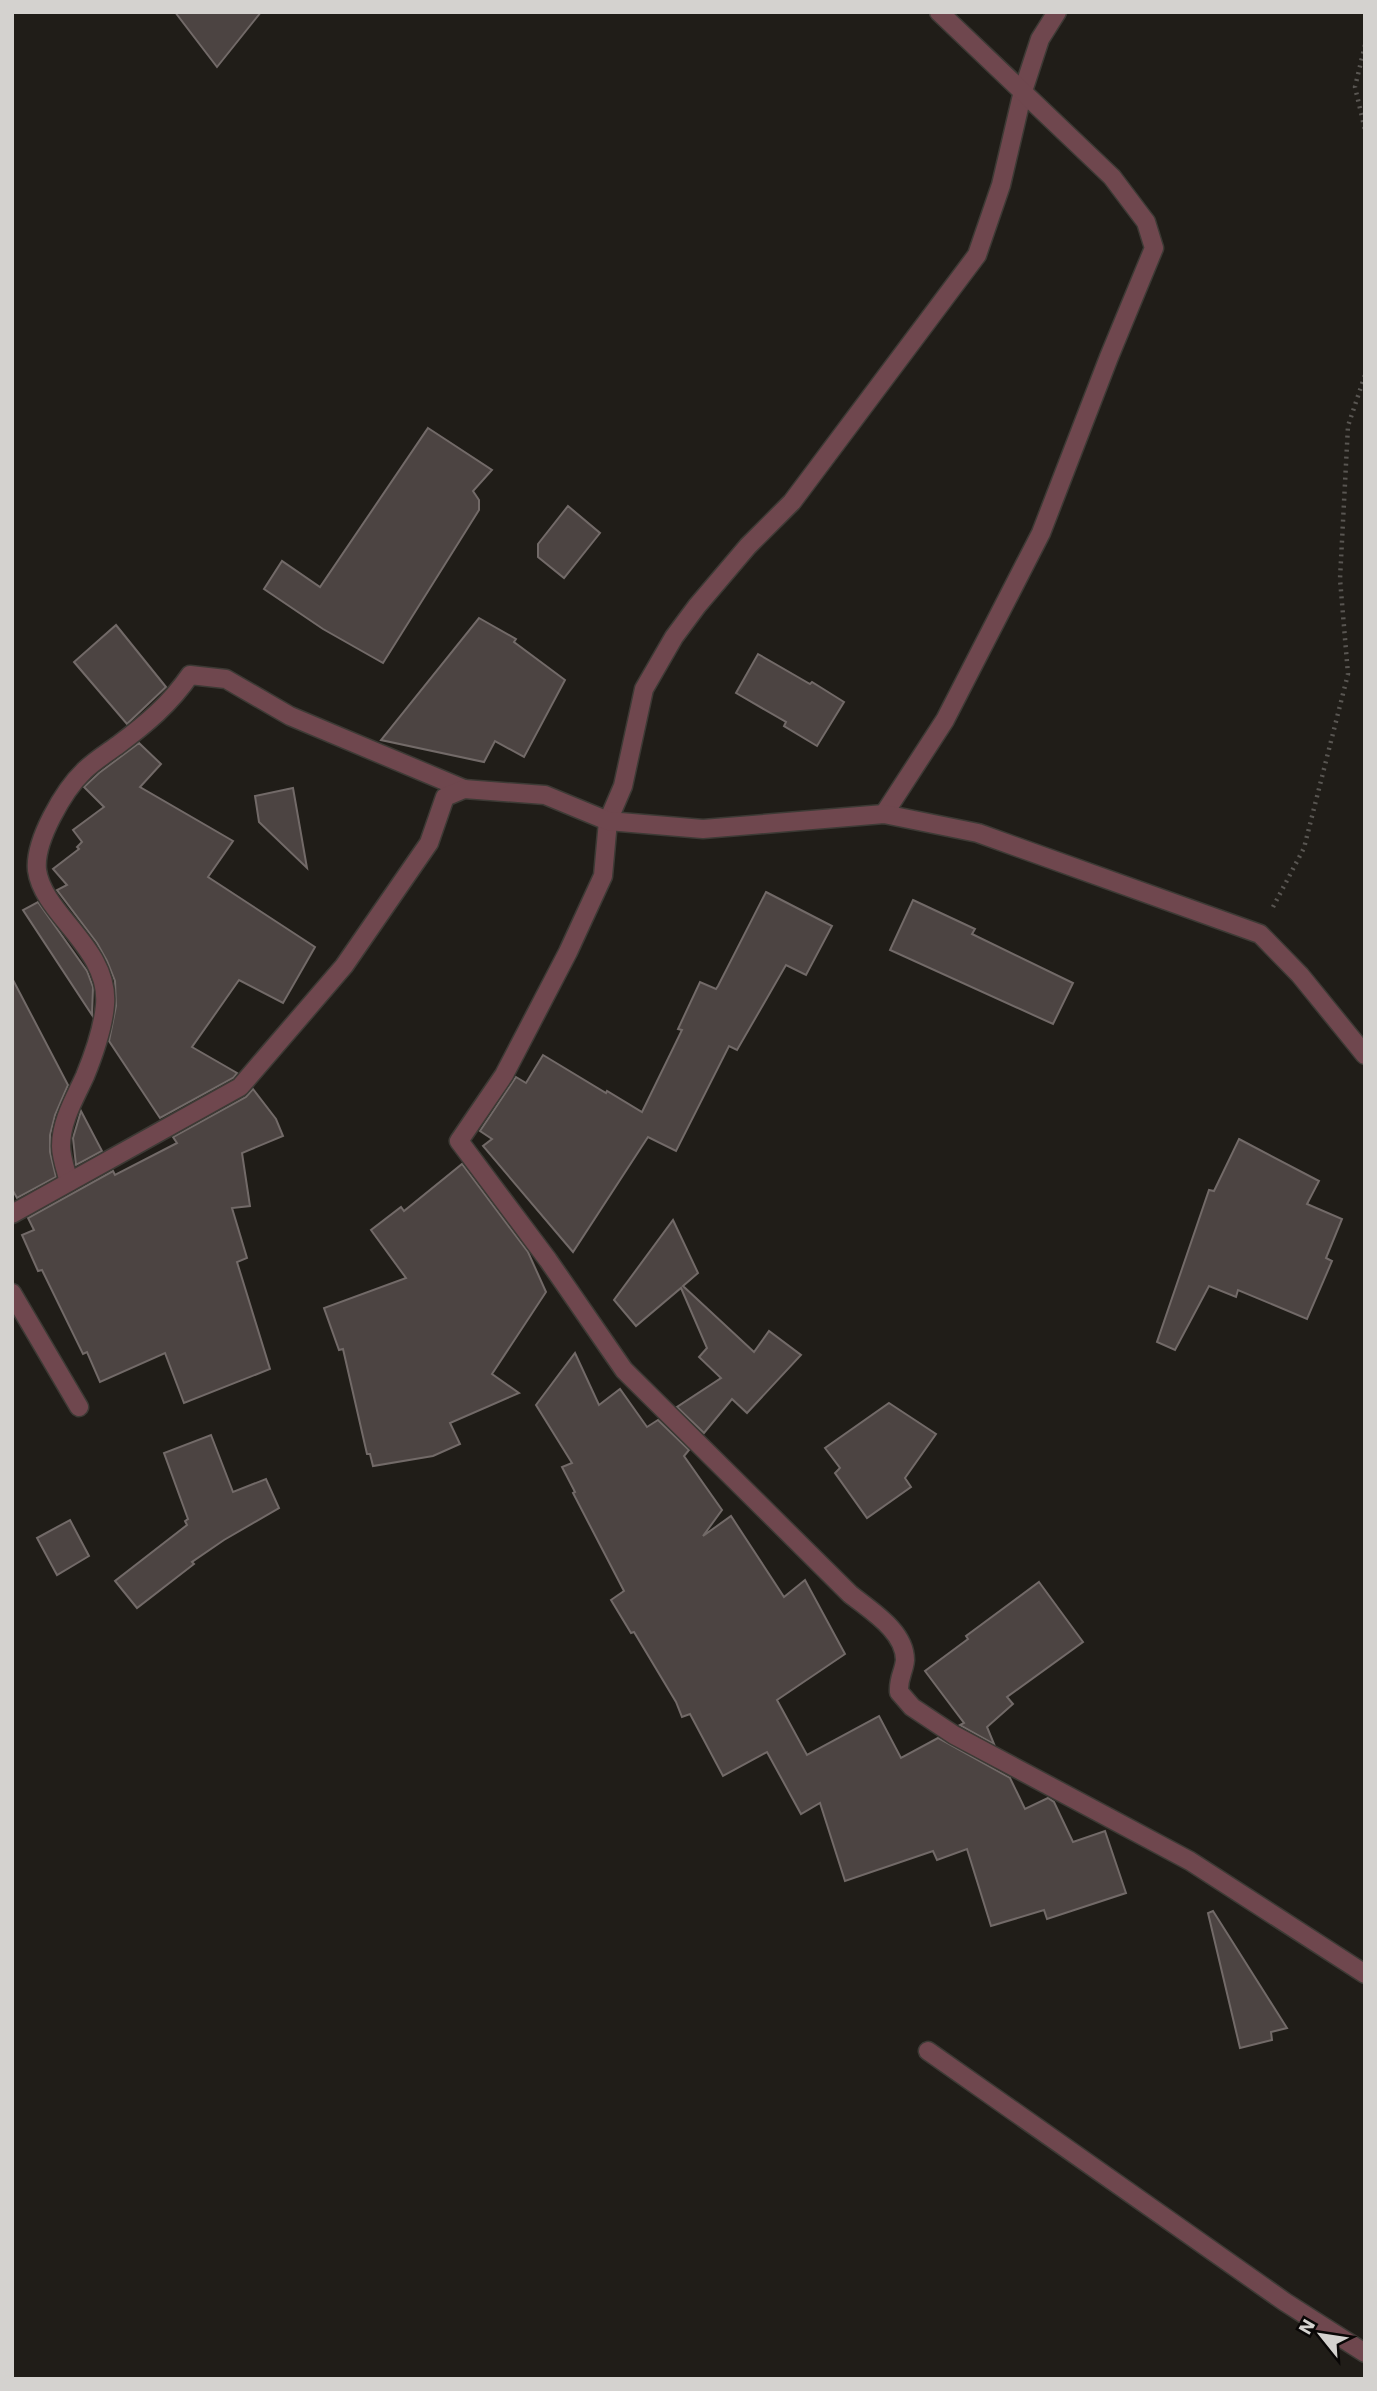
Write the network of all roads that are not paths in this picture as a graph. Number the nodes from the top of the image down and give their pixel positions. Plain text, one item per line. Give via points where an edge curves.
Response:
1 (939, 12) edge
2 (1058, 12) edge
3 (1023, 91) junction
4 (464, 789) junction
5 (884, 814) junction
6 (608, 821) junction
7 (1365, 1055) edge
8 (69, 1182) junction
9 (12, 1213) edge
10 (12, 1293) edge
11 (79, 1407) dead end
12 (1365, 1973) edge
13 (928, 2051) dead end
14 (1365, 2353) edge

1 - 3 street
2 - 3 street via 1041,39
3 - 5 street via 1112,177 1146,222 1154,248 1041,533 945,720
3 - 6 street via 1002,185 977,255 792,502 748,546 674,637 644,690 623,786
4 - 6 street via 545,795
4 - 8 street via 445,797 429,843 344,966 240,1087
4 - 8 street via 290,716 226,679 190,675 174,698 144,726 83,771 52,816 37,869 46,892 101,973 106,1002 61,1146
5 - 6 street via 703,828
5 - 7 street via 978,833 1260,934
6 - 12 street via 603,876 568,952 504,1075 459,1141 624,1370 850,1594 887,1624 904,1646 899,1692 912,1707 954,1735 1190,1861
8 - 9 street
10 - 11 street
13 - 14 street via 1285,2302

